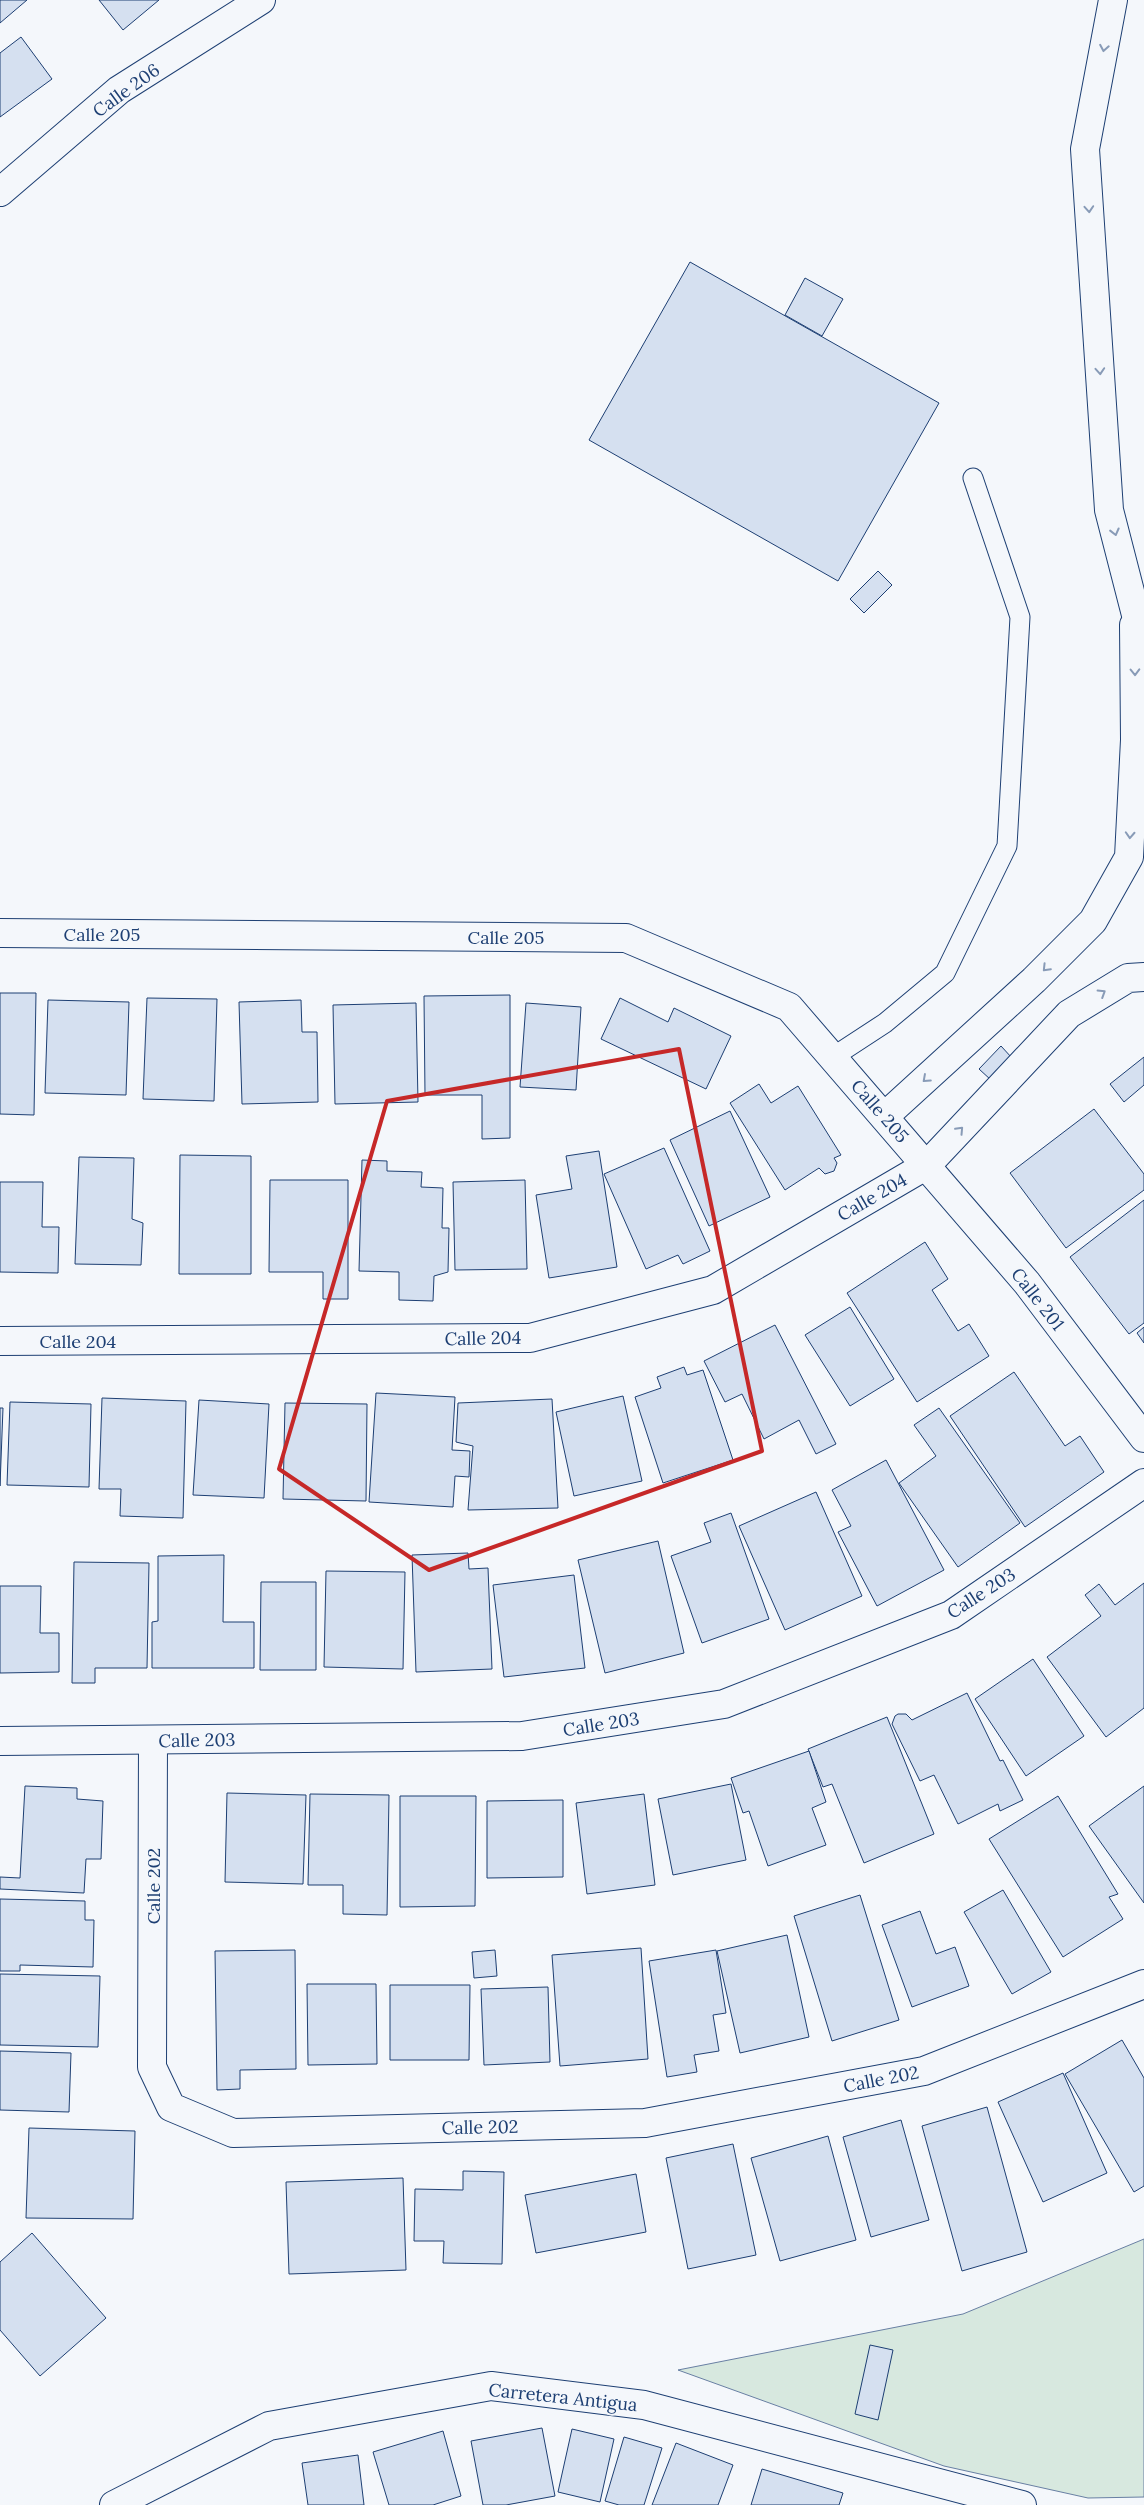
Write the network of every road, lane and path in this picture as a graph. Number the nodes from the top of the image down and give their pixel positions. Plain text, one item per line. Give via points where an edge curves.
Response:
1 (261, 0) edge
2 (1113, 0) edge
3 (0, 192) edge
4 (973, 478) dead end
5 (1134, 606) junction
6 (1144, 646) edge
7 (0, 933) edge
8 (1144, 977) edge
9 (833, 1058) junction
10 (885, 1116) junction
11 (927, 1165) junction
12 (0, 1342) edge
13 (1144, 1438) edge
14 (1144, 1483) edge
15 (153, 1740) junction
16 (0, 1741) edge
17 (1144, 1984) edge
18 (982, 2500) edge
19 (114, 2505) edge
20 (1022, 2505) edge

1 - 3 street, Calle 206 via 119,90
2 -> 5 street via 1085,149 1109,510
4 - 9 lane via 1020,617 1007,846 946,973 885,1023
5 - 6 street
5 -> 10 street via 1135,740 1129,857 1092,920 1034,980
7 - 9 street, Calle 205 via 626,938 789,1008
11 -> 8 street, Calle 204 via 1069,1014 1128,978
9 - 10 street, Calle 205
10 - 11 street, Calle 205
11 - 12 street, Calle 204 via 714,1290 530,1338
11 - 13 street, Calle 201 via 1027,1283
14 - 15 street, Calle 203 via 950,1615 724,1704 522,1736
15 - 16 street, Calle 203
15 - 17 street, Calle 202 via 152,2067 170,2107 233,2133 645,2123 924,2071
18 - 19 street, Carretera Antigua via 644,2405 491,2386 269,2426
18 - 20 street, Carretera Antigua

